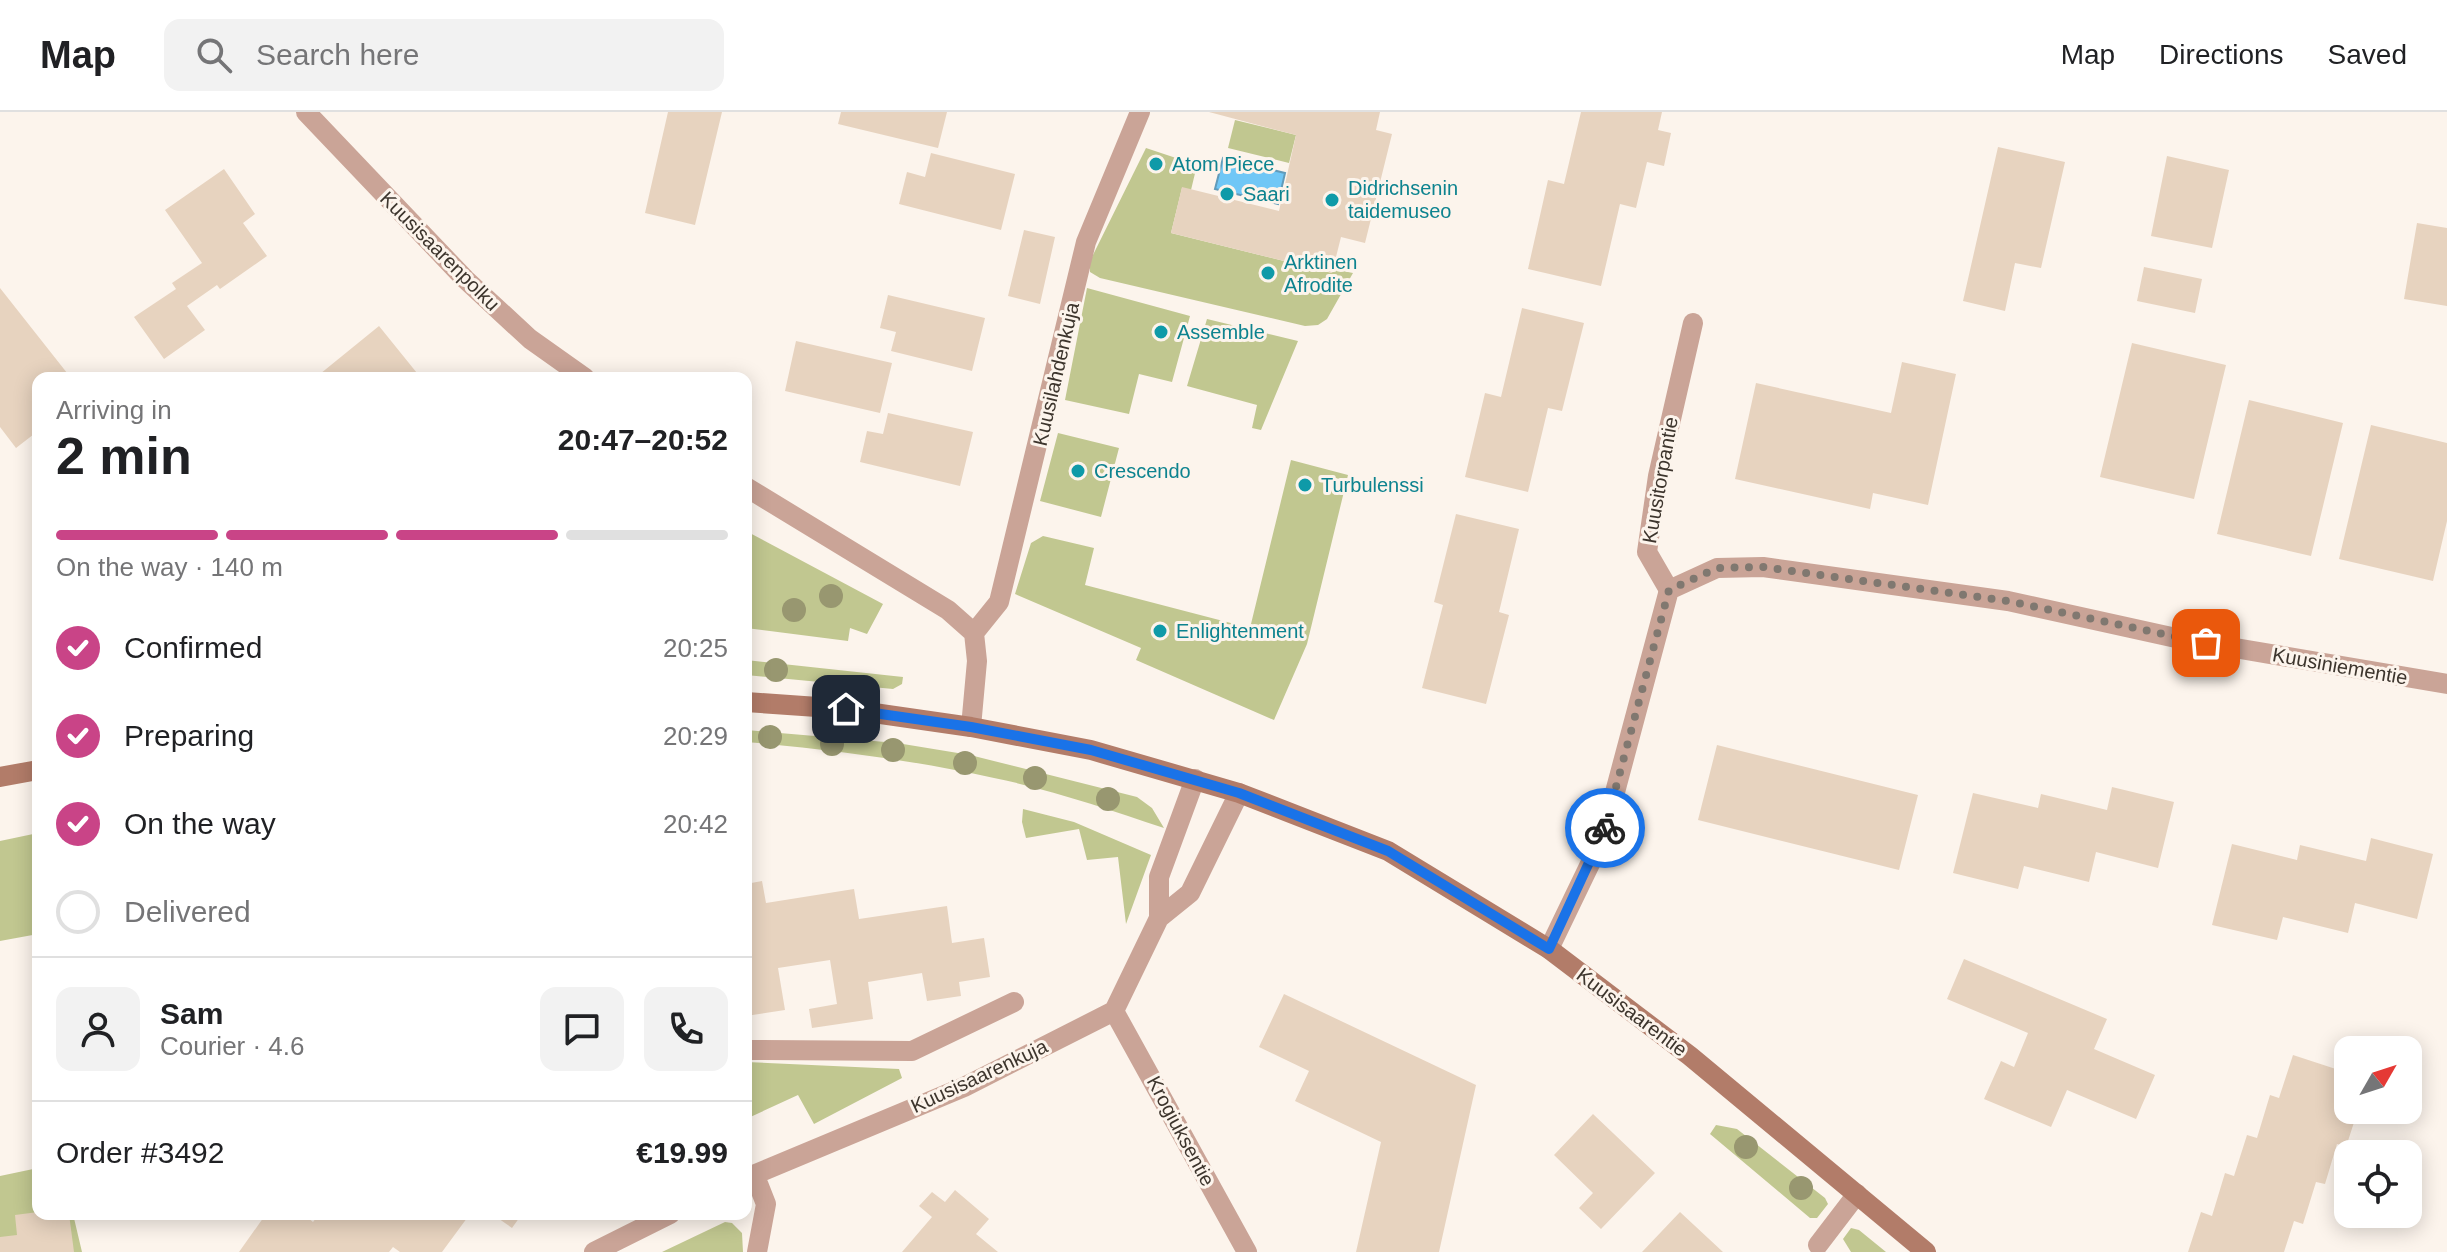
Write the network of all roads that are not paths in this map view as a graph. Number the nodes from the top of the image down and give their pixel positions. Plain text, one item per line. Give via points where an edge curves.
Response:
1 (306, 112) edge
2 (1140, 112) edge
3 (1693, 323) dead end
4 (577, 372) edge
5 (752, 491) edge
6 (1669, 590) junction
7 (974, 633) junction
8 (2447, 684) edge
9 (752, 702) edge
10 (971, 727) junction
11 (32, 771) edge
12 (0, 777) edge
13 (1195, 779) junction
14 (1239, 793) junction
15 (1159, 918) junction
16 (1549, 949) junction
17 (1014, 1002) dead end
18 (1114, 1011) junction
19 (752, 1050) edge
20 (752, 1176) edge
21 (752, 1180) edge
22 (1857, 1194) junction
23 (658, 1220) edge
24 (1818, 1245) dead end
25 (594, 1252) edge
26 (757, 1252) edge
27 (1247, 1252) edge
28 (1926, 1252) edge

1 - 4 street, Kuusisaarenpolku via 465,279 530,339
2 - 7 street, Kuusilahdenkuja via 1086,242 999,602
3 - 6 street, Kuusitorpantie via 1658,476 1647,552
5 - 7 street via 948,610
6 - 8 street, Kuusiniementie via 1717,568 1763,567 1968,594 2176,638
6 - 16 street via 1603,837
7 - 10 street
9 - 10 main road, Kuusisaarentie
10 - 13 main road, Kuusisaarentie via 1091,750
11 - 12 main road
13 - 14 main road, Kuusisaarentie
13 - 15 street via 1159,877
14 - 15 street via 1190,893
14 - 16 main road, Kuusisaarentie via 1388,851
15 - 18 street
16 - 22 main road, Kuusisaarentie via 1690,1056
17 - 19 street via 912,1051
18 - 20 street, Kuusisaarenkuja via 964,1087
18 - 27 street, Krogiuksentie
21 - 26 street via 766,1204
22 - 24 street
22 - 28 main road, Kuusisaarentie
23 - 25 street

